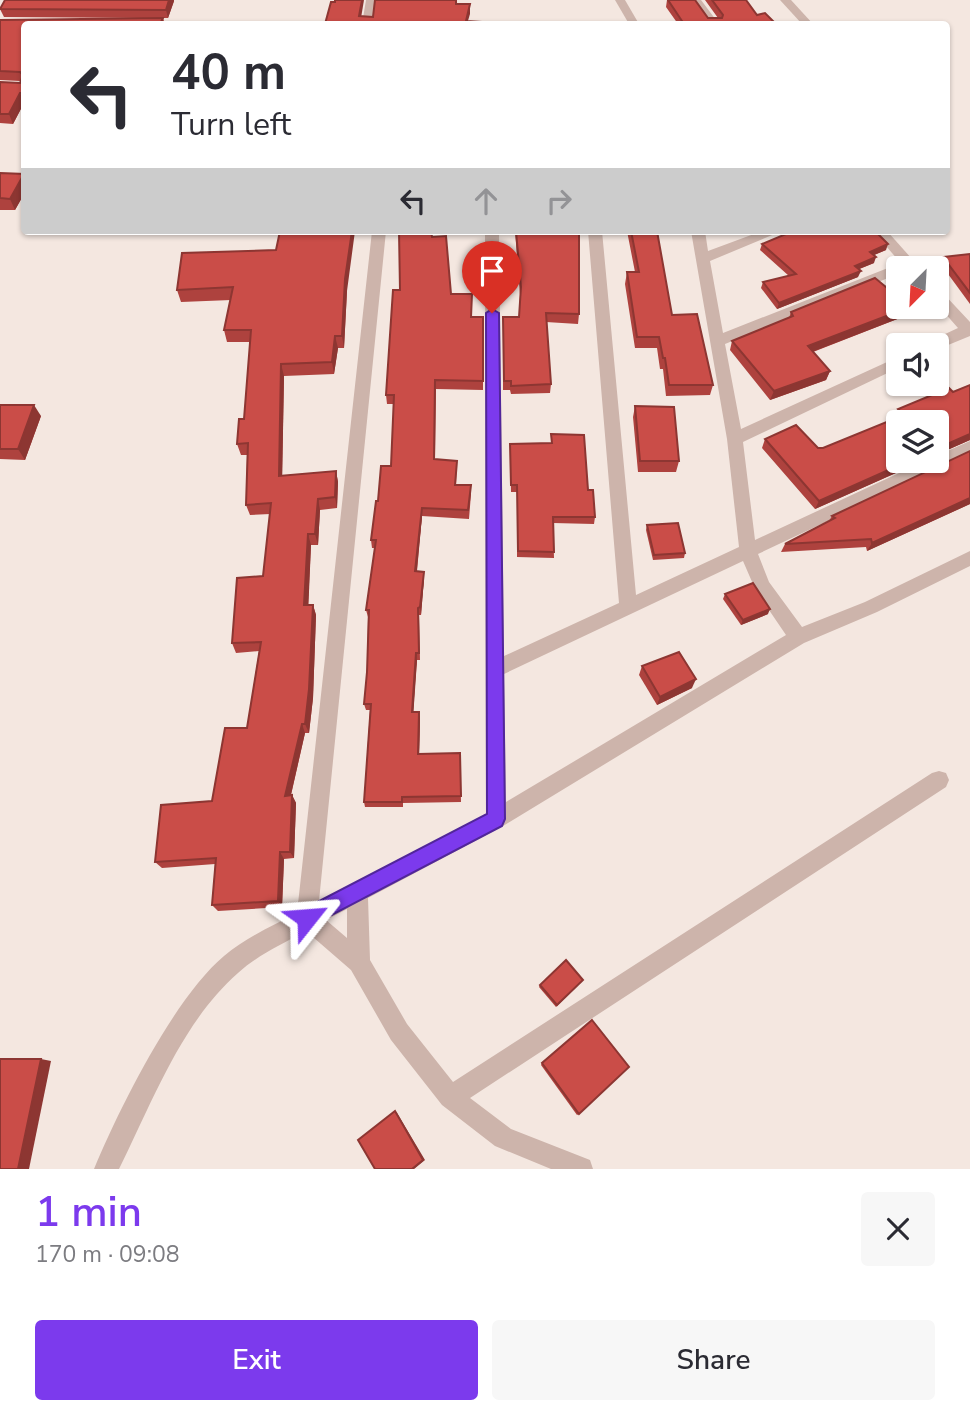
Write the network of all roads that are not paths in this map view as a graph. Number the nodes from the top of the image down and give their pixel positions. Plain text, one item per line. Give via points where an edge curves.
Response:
1 (371, 0) edge
2 (620, 0) edge
3 (696, 0) edge
4 (785, 0) edge
5 (368, 21) edge
6 (632, 21) edge
7 (712, 21) edge
8 (805, 21) edge
9 (379, 235) edge
10 (492, 235) edge
11 (595, 235) edge
12 (699, 235) edge
13 (764, 235) edge
14 (883, 235) edge
15 (897, 256) edge
16 (704, 258) junction
17 (886, 275) edge
18 (949, 308) edge
19 (969, 330) edge
20 (949, 339) edge
21 (718, 341) junction
22 (886, 368) edge
23 (735, 439) junction
24 (970, 447) edge
25 (748, 551) junction
26 (970, 558) edge
27 (628, 607) junction
28 (799, 637) junction
29 (494, 670) junction
30 (939, 780) dead end
31 (496, 819) junction
32 (357, 892) junction
33 (307, 918) junction
34 (359, 962) junction
35 (450, 1097) junction
36 (544, 1163) edge
37 (106, 1169) edge
38 (582, 1169) edge

1 - 5 street
2 - 6 street
3 - 7 street
4 - 8 street
9 - 33 street
10 - 29 street
11 - 27 street
12 - 16 street
13 - 16 street
14 - 15 street
16 - 21 street
17 - 21 street
18 - 19 street
19 - 20 street
21 - 23 street
22 - 23 street
23 - 25 street
24 - 25 street
25 - 27 street
25 - 28 street via 762,586
26 - 28 street
27 - 29 street
28 - 31 street
29 - 31 street
30 - 35 street
31 - 32 street
32 - 33 street
32 - 34 street
33 - 34 street
33 - 37 street via 254,947 223,971 197,1003
34 - 35 street via 399,1032
35 - 36 street
36 - 38 street

